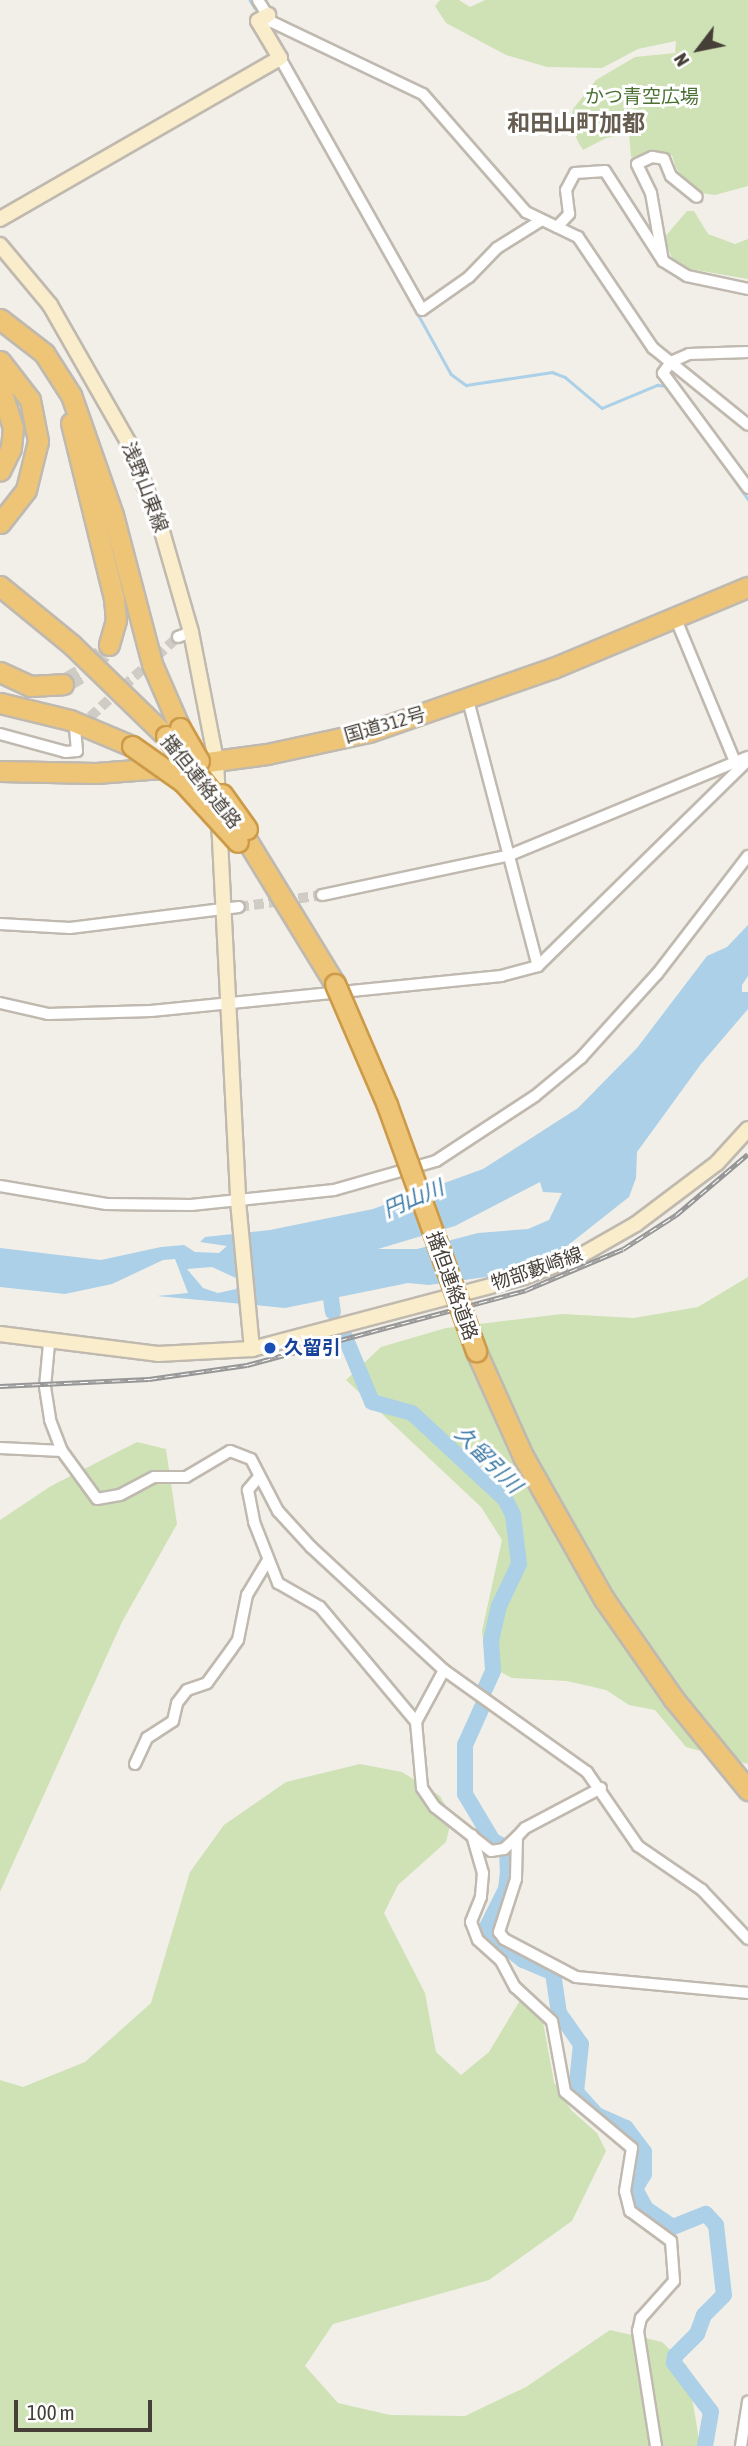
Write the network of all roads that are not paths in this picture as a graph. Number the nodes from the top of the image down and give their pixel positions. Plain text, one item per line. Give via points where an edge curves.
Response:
1 (258, 0) edge
2 (268, 15) junction
3 (280, 58) junction
4 (697, 197) dead end
5 (0, 219) edge
6 (540, 221) junction
7 (558, 227) junction
8 (0, 244) edge
9 (663, 261) junction
10 (748, 289) edge
11 (0, 318) edge
12 (35, 343) junction
13 (748, 352) edge
14 (0, 361) edge
15 (671, 362) junction
16 (0, 386) edge
17 (748, 425) edge
18 (0, 471) edge
19 (748, 488) edge
20 (0, 523) edge
21 (0, 586) edge
22 (748, 587) edge
23 (0, 593) edge
24 (675, 617) junction
25 (72, 645) junction
26 (109, 645) tunnel mouth
27 (0, 672) edge
28 (63, 684) tunnel mouth
29 (468, 700) junction
30 (0, 703) edge
31 (75, 730) tunnel mouth
32 (173, 732) junction
33 (0, 734) edge
34 (748, 759) edge
35 (216, 761) junction
36 (735, 762) junction
37 (0, 771) edge
38 (243, 835) junction
39 (510, 855) junction
40 (748, 856) edge
41 (321, 895) tunnel mouth
42 (239, 907) tunnel mouth
43 (223, 910) junction
44 (0, 924) edge
45 (538, 966) junction
46 (0, 1003) edge
47 (228, 1005) junction
48 (748, 1129) edge
49 (0, 1186) edge
50 (239, 1206) junction
51 (0, 1334) edge
52 (49, 1344) junction
53 (252, 1349) junction
54 (0, 1448) edge
55 (62, 1451) junction
56 (258, 1478) junction
57 (267, 1562) junction
58 (443, 1670) junction
59 (416, 1722) junction
60 (135, 1764) dead end
61 (601, 1788) junction
62 (748, 1790) edge
63 (472, 1835) junction
64 (511, 1843) junction
65 (748, 1939) edge
66 (748, 1993) edge
67 (748, 2402) edge
68 (656, 2446) edge
69 (741, 2446) edge

1 - 2 street
2 - 3 main road via 258,21
2 - 6 street via 293,33 423,94 526,212
3 - 5 main road
3 - 6 street via 422,310 469,277 497,248
4 - 9 street via 671,176 664,159 652,157 637,164 651,193
6 - 7 street
7 - 9 street via 569,214 566,190 575,173 604,171
7 - 15 street via 578,237 653,348
8 - 35 main road, 浅野山東線 via 50,304 128,442 161,527
9 - 10 street via 687,276
11 - 12 highway
12 - 26 highway via 64,395 111,584 116,620
12 - 32 highway via 59,373 85,431
13 - 15 street via 688,354
14 - 20 highway via 30,400 38,441 26,490
15 - 17 street
15 - 19 street via 663,373
16 - 18 highway via 13,428 11,448
21 - 25 highway, 播但連絡道路
22 - 24 highway, 国道312号
23 - 25 highway, 播但連絡道路
24 - 29 highway, 国道312号
24 - 36 street
25 - 32 highway, 播但連絡道路
27 - 28 highway via 30,686
29 - 35 highway, 国道312号 via 369,733
29 - 39 street
30 - 38 highway, bridge via 70,720 132,746
31 - 33 street via 77,751 66,752
32 - 38 highway, 播但連絡道路, bridge
34 - 36 street
34 - 45 street
35 - 37 highway, 国道312号 via 96,773
35 - 43 main road, 浅野山東線
36 - 39 street
38 - 62 highway, 播但連絡道路, bridge via 335,984 383,1095 476,1351 529,1467 604,1599 673,1698
39 - 41 street
39 - 45 street
40 - 50 street via 606,1033 535,1096 436,1161 334,1190
42 - 43 street
43 - 44 street via 70,929
43 - 47 main road, 浅野山東線
45 - 47 street via 501,976
46 - 47 street via 48,1014
47 - 50 main road, 浅野山東線
48 - 53 main road, 物部藪崎線 via 679,1195 580,1256 524,1277
49 - 50 street via 106,1204
50 - 53 main road, 浅野山東線
51 - 52 main road, 物部藪崎線
52 - 53 main road, 物部藪崎線 via 158,1354
52 - 55 street via 46,1399
54 - 55 street
55 - 56 street via 97,1499 120,1495 154,1477 186,1477 230,1451 251,1459
56 - 57 street via 248,1490
56 - 58 street via 278,1511 311,1547
57 - 59 street via 278,1583 320,1606
57 - 60 street via 247,1595 231,1650 207,1683 187,1690 177,1703 173,1721 147,1738
58 - 59 street
58 - 61 street via 561,1750
59 - 63 street via 422,1788 435,1807
61 - 64 street via 525,1828
61 - 65 street via 638,1846 702,1890
63 - 64 street via 491,1851
63 - 68 street via 483,1873 481,1897 471,1922 478,1940 501,1961 515,1987 552,2021 565,2092 632,2148 625,2191 630,2211 671,2241 677,2272 674,2281 641,2318 638,2330
64 - 66 street via 516,1880 499,1932 504,1939 576,1977
67 - 69 street

